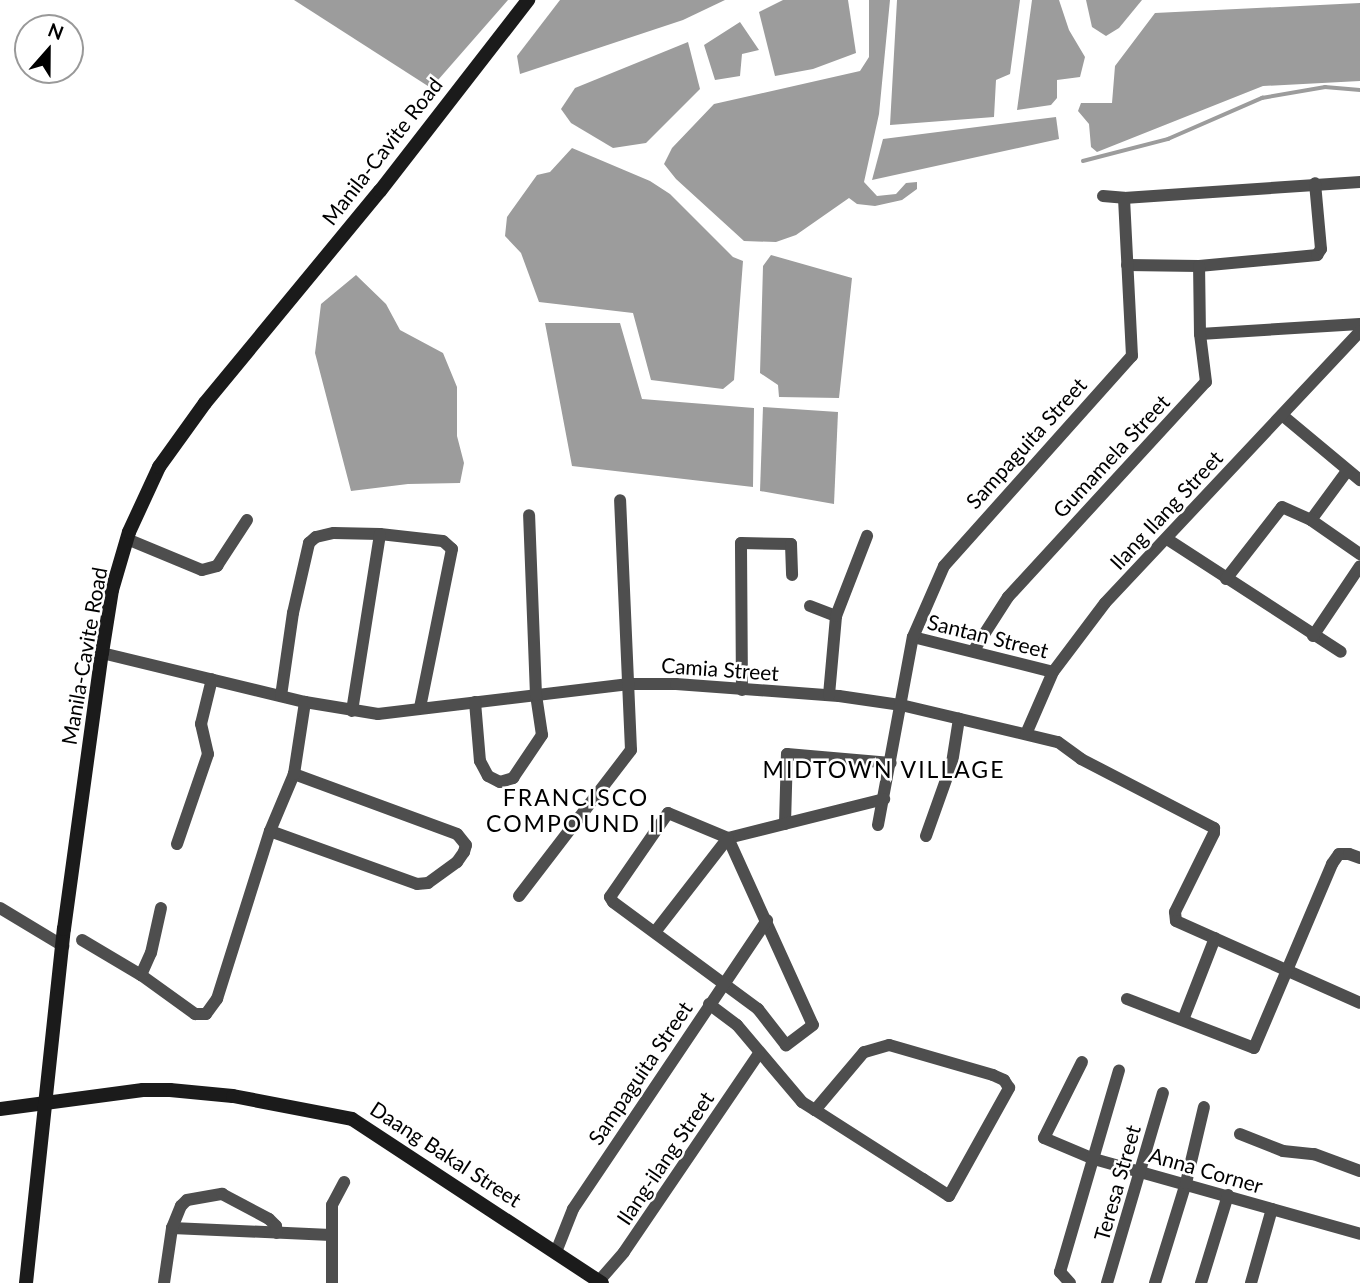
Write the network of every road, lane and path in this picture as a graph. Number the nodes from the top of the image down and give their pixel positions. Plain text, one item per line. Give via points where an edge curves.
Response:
1 (528, 0) edge
2 (1360, 182) edge
3 (1315, 183) junction
4 (1103, 196) dead end
5 (1124, 198) junction
6 (1128, 265) junction
7 (1199, 265) junction
8 (1360, 324) edge
9 (1360, 331) edge
10 (1200, 334) junction
11 (1282, 415) junction
12 (1347, 471) junction
13 (1360, 480) edge
14 (620, 500) dead end
15 (529, 515) dead end
16 (247, 520) dead end
17 (1311, 520) junction
18 (380, 534) junction
19 (867, 536) dead end
20 (127, 539) junction
21 (1167, 539) junction
22 (1360, 554) edge
23 (1360, 566) edge
24 (792, 575) dead end
25 (1226, 579) junction
26 (810, 606) dead end
27 (836, 616) junction
28 (1313, 636) junction
29 (913, 637) junction
30 (974, 650) junction
31 (1341, 652) dead end
32 (102, 653) junction
33 (1053, 672) junction
34 (212, 678) junction
35 (629, 684) junction
36 (742, 690) junction
37 (536, 695) junction
38 (829, 695) junction
39 (281, 696) junction
40 (305, 702) junction
41 (475, 702) junction
42 (901, 705) junction
43 (420, 708) junction
44 (352, 711) junction
45 (960, 719) junction
46 (1026, 734) junction
47 (891, 763) junction
48 (294, 774) junction
49 (884, 799) junction
50 (785, 824) junction
51 (878, 825) dead end
52 (270, 831) junction
53 (926, 836) dead end
54 (728, 838) junction
55 (177, 844) dead end
56 (1360, 858) edge
57 (519, 896) dead end
58 (0, 908) edge
59 (161, 908) dead end
60 (768, 920) junction
61 (655, 932) junction
62 (1215, 938) junction
63 (82, 940) dead end
64 (63, 946) junction
65 (1288, 970) junction
66 (141, 975) junction
67 (725, 983) junction
68 (1127, 999) dead end
69 (1360, 1003) edge
70 (709, 1004) junction
71 (1183, 1020) junction
72 (759, 1053) junction
73 (1082, 1062) dead end
74 (1119, 1070) dead end
75 (1163, 1093) dead end
76 (43, 1104) junction
77 (1204, 1107) dead end
78 (0, 1110) edge
79 (815, 1110) junction
80 (1240, 1135) dead end
81 (1094, 1159) junction
82 (1142, 1171) junction
83 (1360, 1171) edge
84 (344, 1182) dead end
85 (1186, 1183) junction
86 (1228, 1195) junction
87 (1272, 1209) junction
88 (172, 1228) junction
89 (277, 1233) junction
90 (1360, 1234) edge
91 (331, 1235) junction
92 (556, 1252) junction
93 (600, 1282) edge
94 (26, 1283) edge
95 (164, 1283) edge
96 (332, 1283) edge
97 (1070, 1283) edge
98 (1107, 1283) edge
99 (1155, 1283) edge
100 (1201, 1283) edge
101 (1251, 1283) edge

1 - 20 main road, Manila-Cavite Road via 380,191 205,403 159,467
2 - 3 street
3 - 5 street
3 - 7 street via 1321,249 1317,255
4 - 5 street
5 - 6 street, Sampaguita Street
6 - 7 street
6 - 29 street, Sampaguita Street via 1132,356 944,566
7 - 10 street, Gumamela Street
8 - 10 street
9 - 11 street, Ilang Ilang Street
10 - 30 street, Gumamela Street via 1206,382 1008,597
11 - 12 street
11 - 21 street, Ilang Ilang Street
12 - 13 street
12 - 17 street
14 - 35 street
15 - 37 street
16 - 20 street via 217,566 202,570
17 - 22 street
17 - 25 street via 1282,507
18 - 39 street via 334,533 309,543
18 - 43 street via 443,541 452,548
18 - 44 street
19 - 27 street
20 - 32 main road, Manila-Cavite Road via 112,590
21 - 25 street
21 - 33 street, Ilang Ilang Street via 1105,603
23 - 28 street
24 - 36 street via 791,544 741,543
25 - 28 street
26 - 27 street
27 - 38 street
28 - 31 street
29 - 30 street, Santan Street
29 - 42 street, Sampaguita Street
30 - 33 street, Santan Street
32 - 34 street, Camia Street
32 - 64 main road, Manila-Cavite Road
33 - 46 street, Ilang Ilang Street
34 - 39 street, Camia Street
34 - 55 street via 201,727 208,754
35 - 36 street, Camia Street
35 - 37 street, Camia Street
35 - 57 street via 631,750
36 - 38 street, Camia Street
37 - 41 street, Camia Street
37 - 41 street via 542,735 513,778 500,782 488,776 480,761
38 - 42 street, Camia Street
39 - 40 street, Camia Street
40 - 44 street, Camia Street
40 - 48 street
41 - 43 street, Camia Street
42 - 45 street, Camia Street
42 - 47 street, Sampaguita Street
43 - 44 street, Camia Street via 378,714
45 - 46 street, Camia Street
45 - 53 street via 952,763
46 - 62 street, Camia Street via 1058,742 1081,759 1214,828 1175,912 1176,921
47 - 49 street, Sampaguita Street
47 - 50 street via 787,754
48 - 52 street
48 - 52 street via 457,834 466,845 464,852 428,883 417,884
49 - 50 street
49 - 51 street, Sampaguita Street
50 - 54 street
52 - 66 street via 217,999 206,1014 195,1014
54 - 60 street
54 - 61 street
54 - 61 street via 668,813 610,897
56 - 65 street via 1339,854 1332,864
58 - 64 street
59 - 66 street
60 - 67 street, Sampaguita Street
60 - 67 street via 813,1025 786,1045 758,1009
61 - 67 street
62 - 65 street
62 - 71 street
63 - 66 street
64 - 76 main road, Manila-Cavite Road
65 - 69 street
65 - 71 street via 1254,1048
67 - 70 street, Sampaguita Street
68 - 71 street
70 - 72 street via 737,1025
70 - 92 street, Sampaguita Street via 573,1209
72 - 79 street via 802,1102
72 - 93 street, Ilang-ilang Street
73 - 81 street, Anna Corner via 1044,1138
74 - 81 street
75 - 82 street, Teresa Street
76 - 78 main road, Daang Bakal Street
76 - 92 main road, Daang Bakal Street via 170,1090 233,1096 352,1119
76 - 94 main road, Manila-Cavite Road
77 - 85 street
79 - 79 street via 950,1196 1009,1087 993,1075 890,1045 864,1052
80 - 83 street
81 - 82 street, Anna Corner
81 - 97 street via 1060,1272
82 - 85 street, Anna Corner
82 - 98 street, Teresa Street
84 - 91 street via 332,1205
85 - 86 street, Anna Corner
85 - 99 street
86 - 87 street, Anna Corner
86 - 100 street
87 - 90 street, Anna Corner
87 - 101 street
88 - 89 street
88 - 89 street via 187,1200 222,1194 268,1219
88 - 95 street
89 - 91 street
91 - 96 street
92 - 93 main road, Daang Bakal Street

